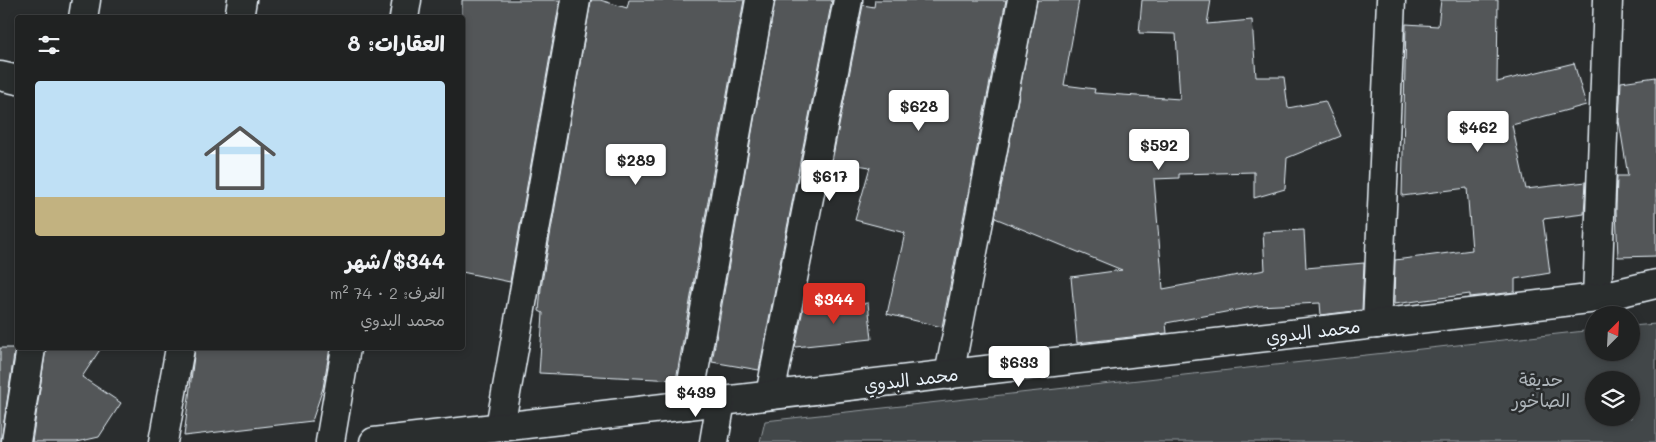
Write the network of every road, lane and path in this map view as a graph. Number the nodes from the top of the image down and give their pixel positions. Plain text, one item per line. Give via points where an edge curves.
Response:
1 (86, 0) edge
2 (242, 0) edge
3 (407, 0) edge
4 (576, 0) edge
5 (760, 0) edge
6 (848, 0) edge
7 (1022, 0) edge
8 (1391, 0) edge
9 (1608, 0) edge
10 (84, 15) edge
11 (240, 15) edge
12 (404, 15) edge
13 (0, 76) edge
14 (15, 79) edge
15 (1656, 284) edge
16 (1597, 298) junction
17 (1377, 324) junction
18 (31, 350) edge
19 (180, 350) edge
20 (346, 350) edge
21 (949, 375) junction
22 (770, 395) junction
23 (720, 401) junction
24 (688, 405) junction
25 (500, 427) junction
26 (16, 442) edge
27 (163, 442) edge
28 (330, 442) edge
29 (374, 442) edge
30 (714, 442) edge

1 - 10 street
2 - 11 street
3 - 12 street
4 - 25 street
5 - 24 street
6 - 22 street
7 - 21 street
8 - 17 street
9 - 16 street
13 - 14 street
15 - 16 street, محمد البدوي
16 - 17 street, محمد البدوي
17 - 21 street, محمد البدوي
18 - 26 street
19 - 27 street
20 - 28 street
21 - 22 street, محمد البدوي
22 - 23 street, محمد البدوي
23 - 24 street, محمد البدوي
23 - 30 street
24 - 25 street, محمد البدوي
25 - 29 street, محمد البدوي

